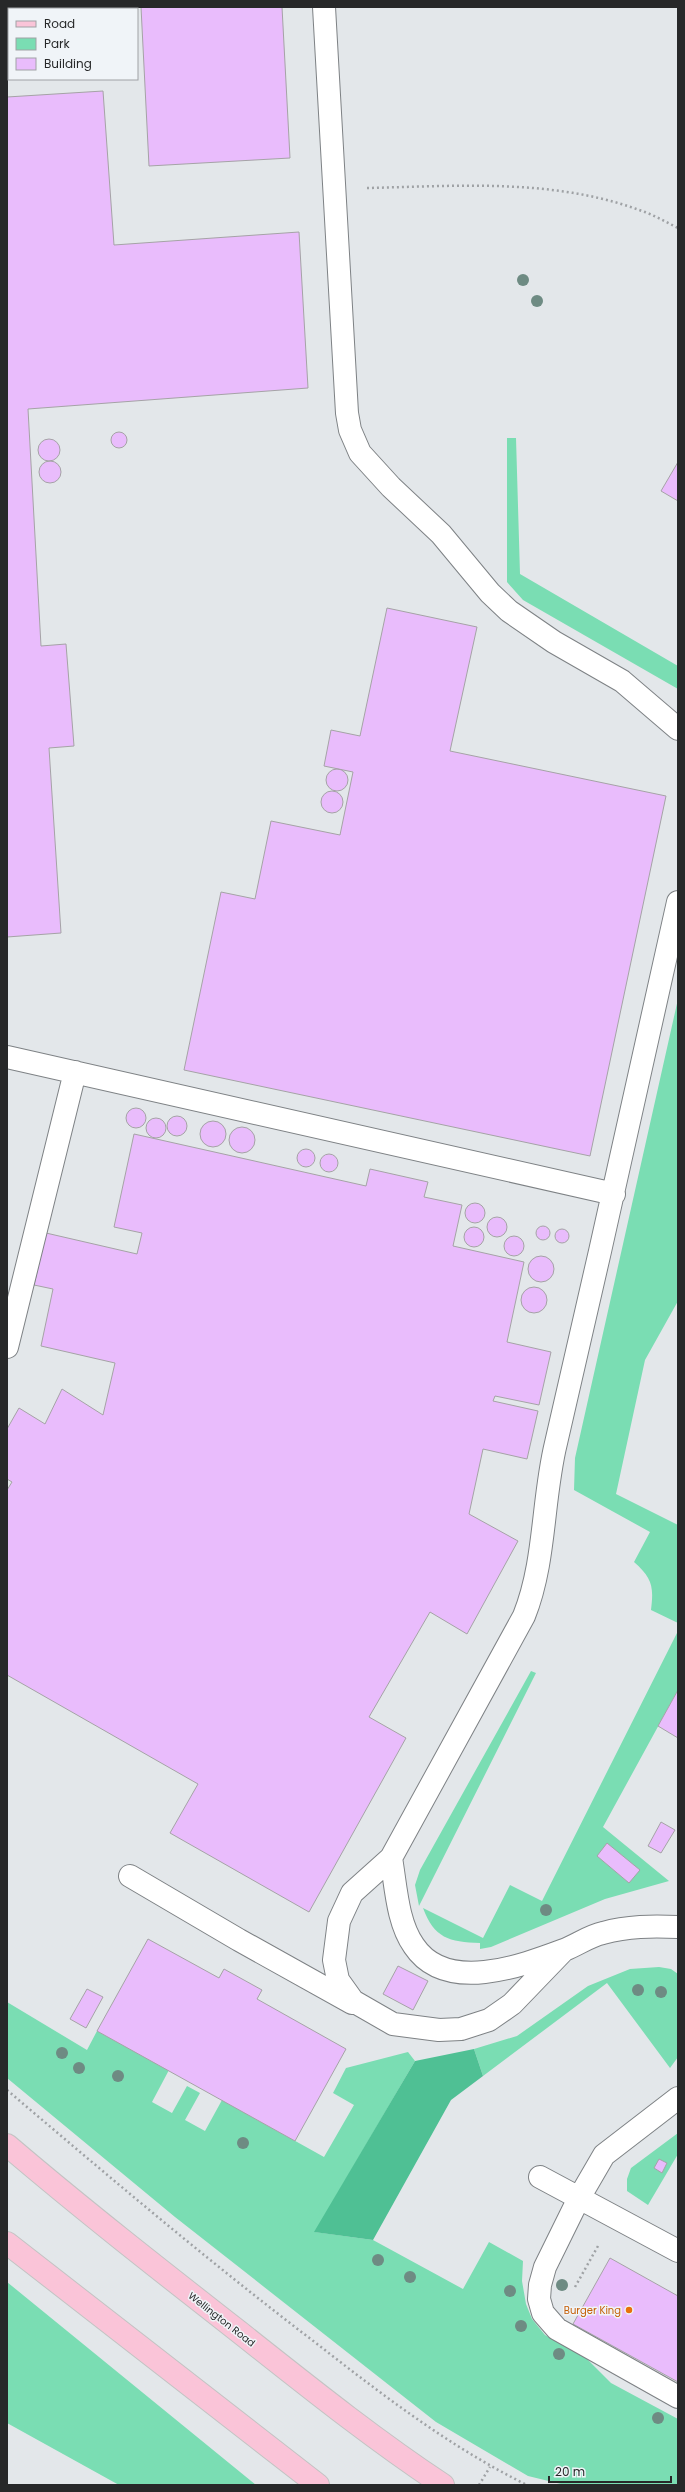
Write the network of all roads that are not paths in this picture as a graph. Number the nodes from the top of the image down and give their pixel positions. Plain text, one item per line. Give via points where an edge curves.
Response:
1 (324, 7) edge
2 (678, 729) edge
3 (678, 902) edge
4 (7, 1058) edge
5 (75, 1072) junction
6 (614, 1194) junction
7 (7, 1347) edge
8 (391, 1858) junction
9 (130, 1876) dead end
10 (678, 1927) edge
11 (564, 1950) junction
12 (371, 2013) junction
13 (678, 2098) edge
14 (7, 2144) edge
15 (540, 2177) dead end
16 (579, 2198) junction
17 (7, 2243) edge
18 (678, 2250) edge
19 (678, 2397) edge
20 (318, 2485) edge
21 (443, 2485) edge

1 - 2 lane via 347,413 350,430 360,453 391,487 441,534 490,593 509,611 554,642 622,681
3 - 6 lane
4 - 5 lane
5 - 6 lane
5 - 7 lane
6 - 8 lane via 554,1451 539,1557 530,1599 524,1616
8 - 11 lane via 403,1924 408,1937 421,1955 439,1967 461,1972 486,1973
8 - 12 lane via 352,1893 344,1907 336,1936 334,1960 338,1980 353,2001
9 - 12 lane
10 - 11 lane via 627,1926 601,1933
11 - 12 lane via 512,2004 479,2025 461,2029 413,2028 392,2024
13 - 16 lane via 604,2155
14 - 21 main road, Wellington Road via 79,2206 309,2387
15 - 16 lane
16 - 18 lane
16 - 19 lane via 545,2267 539,2299 543,2313 554,2326
17 - 20 main road

